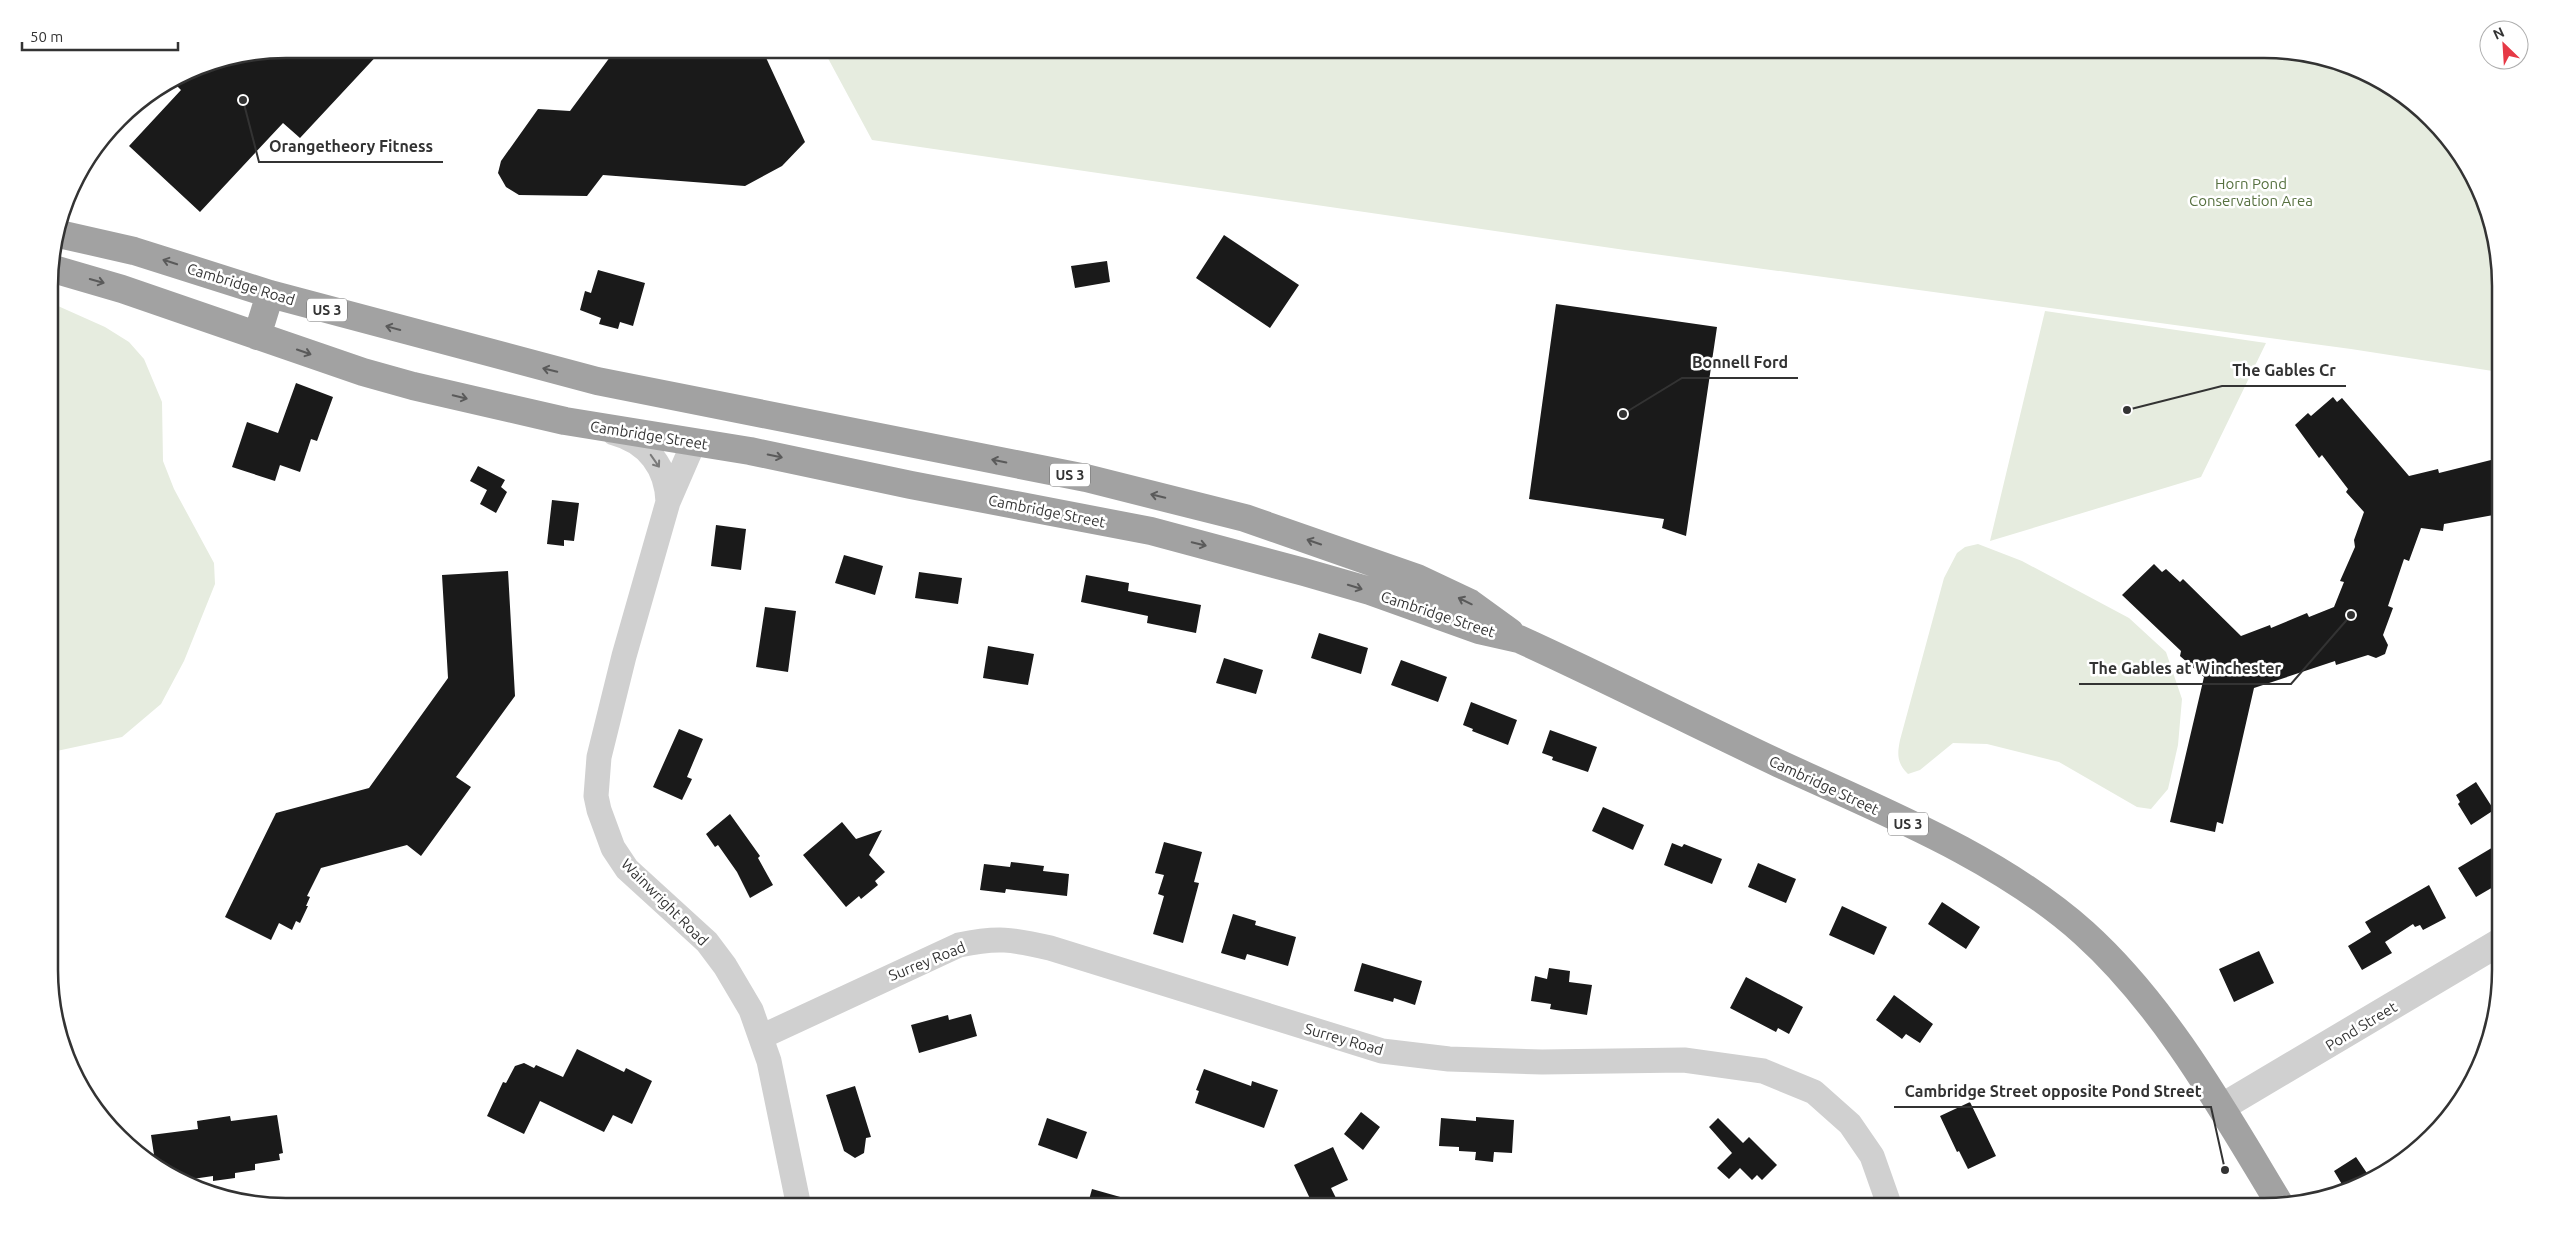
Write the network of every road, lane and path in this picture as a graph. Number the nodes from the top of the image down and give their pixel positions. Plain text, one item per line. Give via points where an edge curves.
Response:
1 (63, 235) edge
2 (58, 270) edge
3 (270, 294) junction
4 (257, 336) junction
5 (597, 381) joint
6 (565, 421) junction
7 (694, 442) junction
8 (917, 444) junction
9 (911, 485) junction
10 (668, 502) junction
11 (1519, 639) junction
12 (2492, 947) edge
13 (761, 1038) junction
14 (2222, 1107) junction
15 (797, 1198) edge
16 (1887, 1198) edge
17 (2276, 1198) edge

3 -> 1 highway, Cambridge Road / US 3 via 134,251
2 -> 4 highway, US 3
3 - 4 highway
5 -> 3 highway, Cambridge Road / US 3
4 -> 6 highway, US 3 via 399,382
5 - 8 highway, Cambridge Street / US 3
6 - 7 highway, Cambridge Street / US 3
6 -> 10 street, Wainwright Road via 624,436 644,447 660,466
7 -> 9 highway, Cambridge Street / US 3 via 750,450
7 - 10 street, Wainwright Road
8 - 9 highway
11 -> 8 highway, Cambridge Street / US 3 via 1470,603 1416,578 1245,518 1086,478
9 -> 11 highway, Cambridge Street / US 3 via 1170,536 1314,574 1479,630
10 - 13 street, Wainwright Road via 599,757 596,796 605,829 622,862 686,921 719,958 751,1010
11 - 14 highway, Cambridge Street / US 3 via 1930,835 2024,888 2083,932 2120,970 2162,1022
12 - 14 street, Pond Street
13 - 15 street, Wainwright Road via 769,1061
13 - 16 street, Surrey Road via 959,945 1011,939 1050,948 1382,1051 1458,1060 1684,1060 1763,1071 1814,1092 1850,1124 1872,1156
14 - 17 highway, Cambridge Street / US 3

